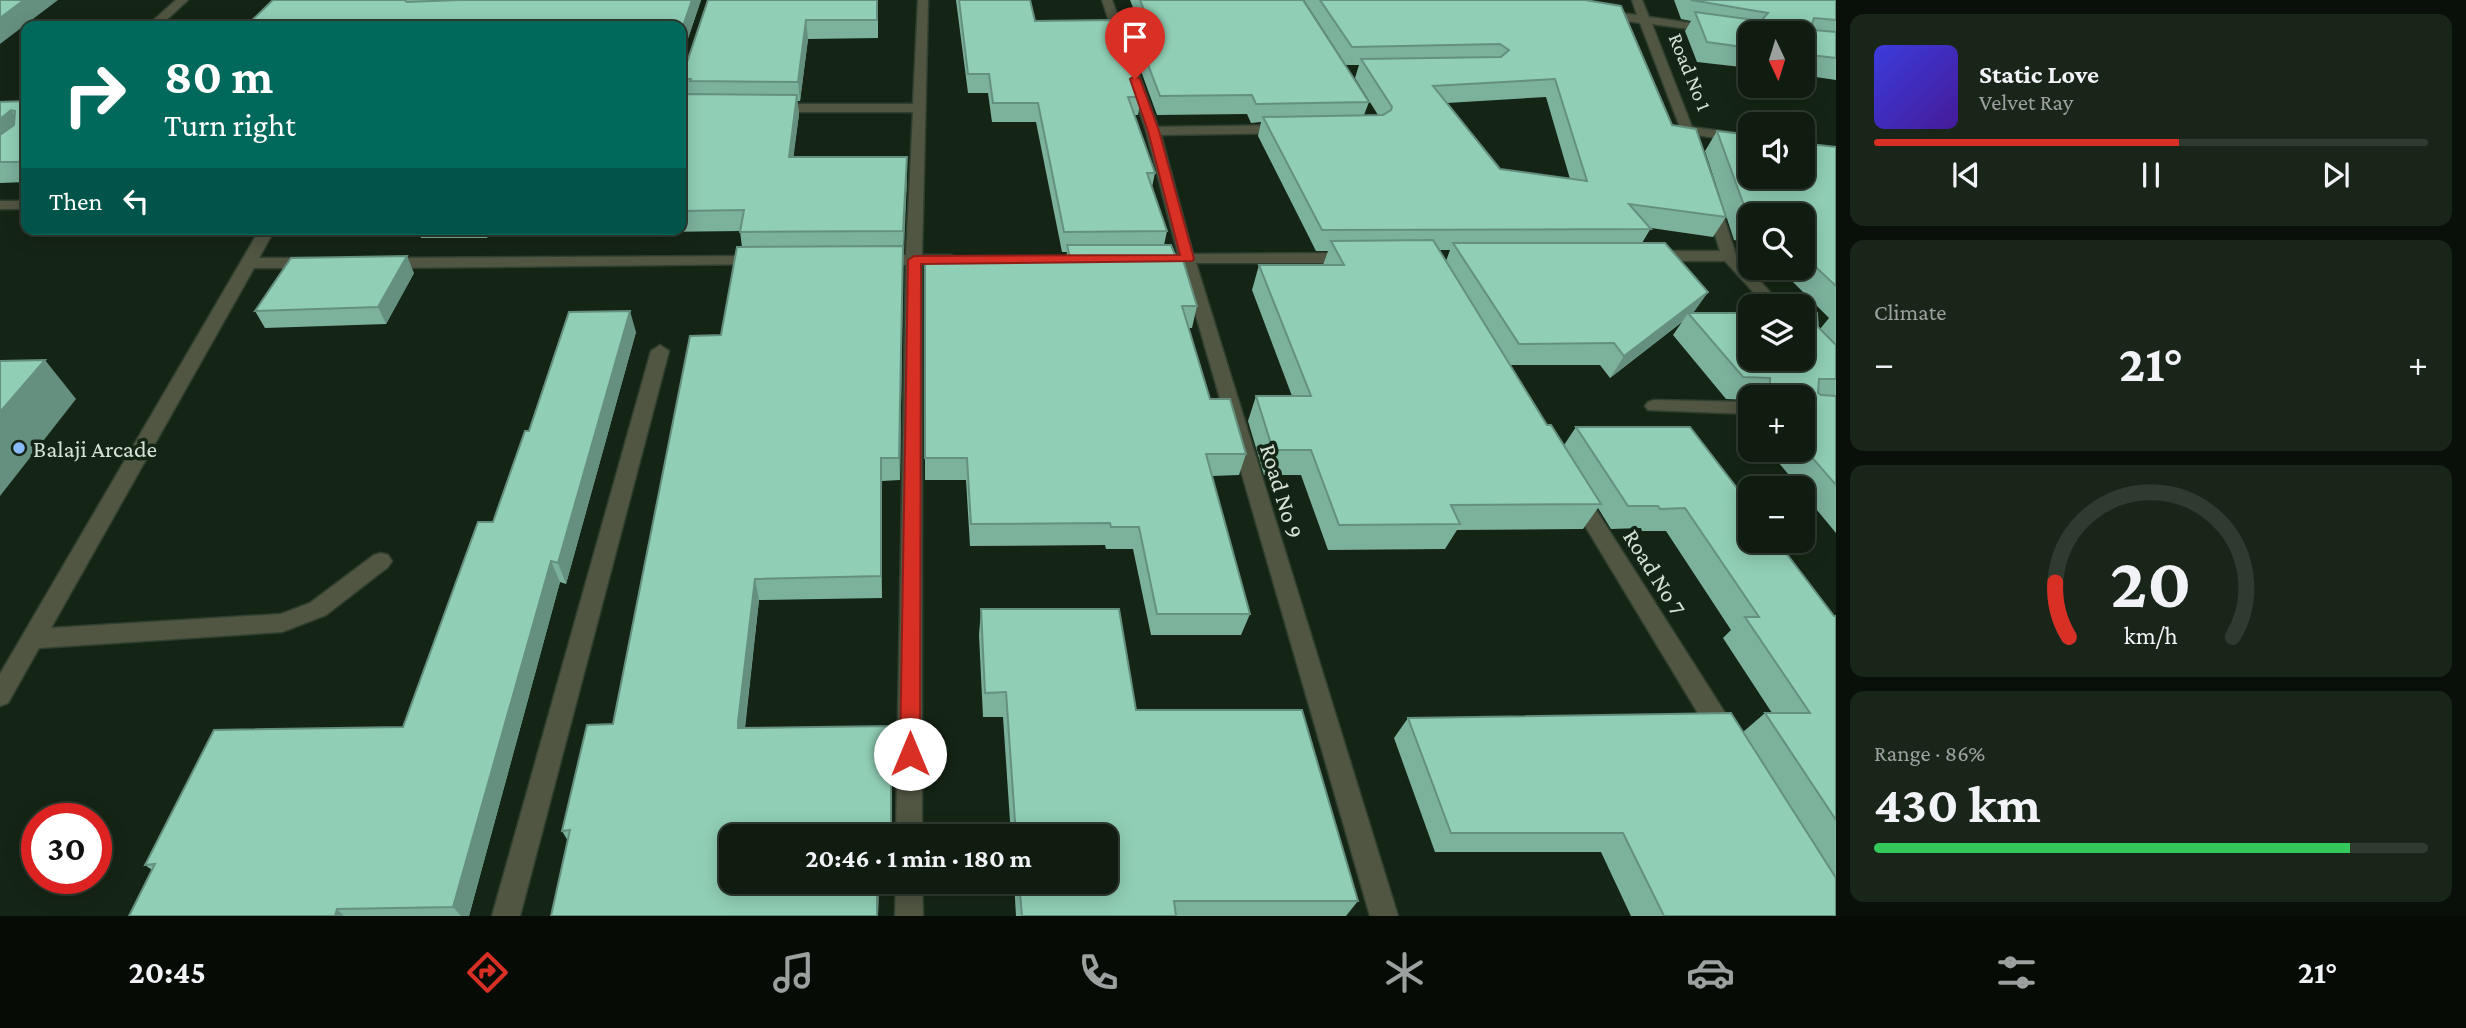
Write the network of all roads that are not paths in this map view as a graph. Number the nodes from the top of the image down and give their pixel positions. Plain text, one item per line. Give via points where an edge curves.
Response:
1 (183, 0) edge
2 (923, 0) edge
3 (1107, 0) edge
4 (1637, 0) edge
5 (1592, 12) edge
6 (1644, 20) junction
7 (158, 21) edge
8 (1738, 32) edge
9 (761, 107) edge
10 (921, 108) junction
11 (1292, 129) edge
12 (1689, 130) junction
13 (1153, 131) junction
14 (1738, 137) edge
15 (1701, 168) edge
16 (1709, 193) edge
17 (0, 205) edge
18 (21, 205) edge
19 (264, 235) edge
20 (1729, 256) junction
21 (1633, 257) edge
22 (1362, 258) edge
23 (1133, 259) edge
24 (1188, 259) junction
25 (860, 260) edge
26 (914, 260) junction
27 (969, 260) edge
28 (780, 261) edge
29 (246, 263) junction
30 (329, 263) edge
31 (370, 263) edge
32 (1764, 294) edge
33 (660, 351) dead end
34 (1654, 406) dead end
35 (1738, 408) edge
36 (1563, 474) edge
37 (381, 561) dead end
38 (33, 639) junction
39 (0, 696) edge
40 (1733, 747) edge
41 (909, 824) edge
42 (909, 894) edge
43 (506, 916) edge
44 (909, 916) edge
45 (1384, 916) edge

1 - 7 street
2 - 10 street
3 - 13 street, Road No 9
4 - 6 street, Road No 1
5 - 6 street
6 - 8 street
6 - 12 street, Road No 1
9 - 10 street
10 - 26 street
11 - 13 street
12 - 14 street
12 - 15 street, Road No 1
13 - 24 street, Road No 9
16 - 20 street
17 - 18 street
19 - 29 street
20 - 21 street
20 - 32 street
22 - 24 street
23 - 24 street
24 - 45 street, Road No 9
25 - 26 street
26 - 27 street
26 - 41 street
28 - 31 street
29 - 30 street
29 - 38 street
33 - 43 street
34 - 35 street
36 - 40 street, Road No 7
37 - 38 street via 318,609 282,623
38 - 39 street
42 - 44 street

